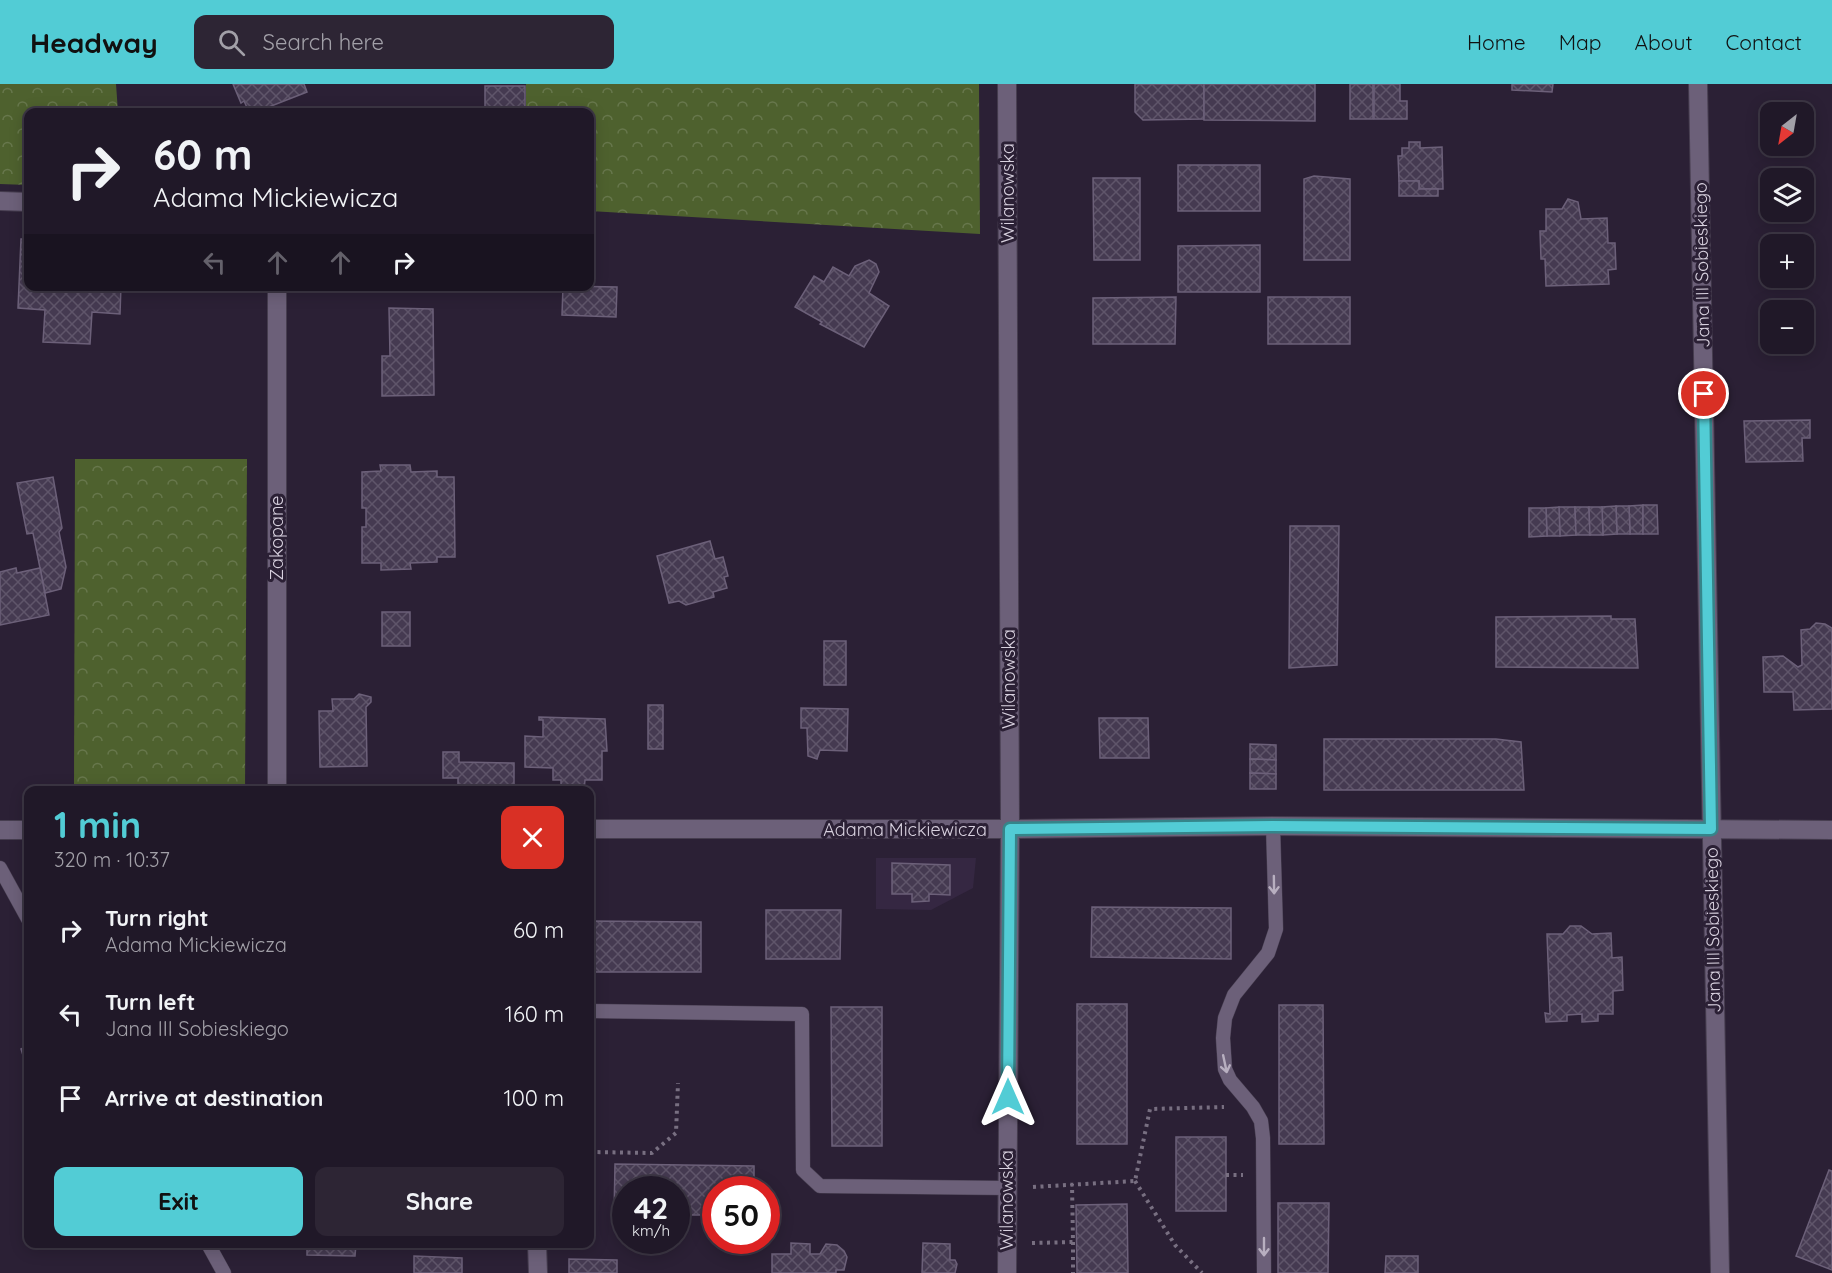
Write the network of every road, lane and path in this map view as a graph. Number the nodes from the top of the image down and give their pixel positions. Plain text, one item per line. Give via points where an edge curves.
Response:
1 (1007, 84) edge
2 (1698, 84) edge
3 (0, 201) edge
4 (24, 202) edge
5 (277, 291) edge
6 (277, 786) edge
7 (1273, 826) junction
8 (1010, 829) junction
9 (1711, 829) junction
10 (0, 830) edge
11 (24, 830) edge
12 (594, 830) edge
13 (1832, 830) edge
14 (0, 868) edge
15 (24, 912) edge
16 (594, 1011) edge
17 (678, 1083) dead end
18 (1230, 1107) dead end
19 (594, 1152) edge
20 (1136, 1181) junction
21 (1072, 1184) junction
22 (1033, 1187) dead end
23 (1007, 1188) junction
24 (1073, 1242) junction
25 (1032, 1243) dead end
26 (210, 1248) edge
27 (537, 1248) edge
28 (224, 1273) edge
29 (538, 1273) edge
30 (1007, 1273) edge
31 (1073, 1273) edge
32 (1202, 1273) edge
33 (1264, 1273) edge
34 (1720, 1273) edge

1 - 8 street, Wilanowska
2 - 9 street, Jana III Sobieskiego
3 - 4 street
5 - 6 street, Zakopane
7 - 8 street, Adama Mickiewicza
7 - 9 street, Adama Mickiewicza
7 -> 33 lane via 1273,944 1234,995 1225,1018 1223,1038 1225,1069 1261,1121
8 - 12 street, Adama Mickiewicza
8 - 23 street, Wilanowska
9 - 13 street, Adama Mickiewicza
9 - 34 street, Jana III Sobieskiego
10 - 11 street
14 - 15 lane
16 - 23 lane via 802,1014 803,1170 820,1186
17 - 19 path via 676,1133 652,1153
18 - 20 path via 1150,1109
20 - 21 path
20 - 32 path via 1175,1245
21 - 22 path
21 - 24 path
23 - 30 street, Wilanowska
24 - 25 path
24 - 31 path
26 - 28 lane
27 - 29 street

